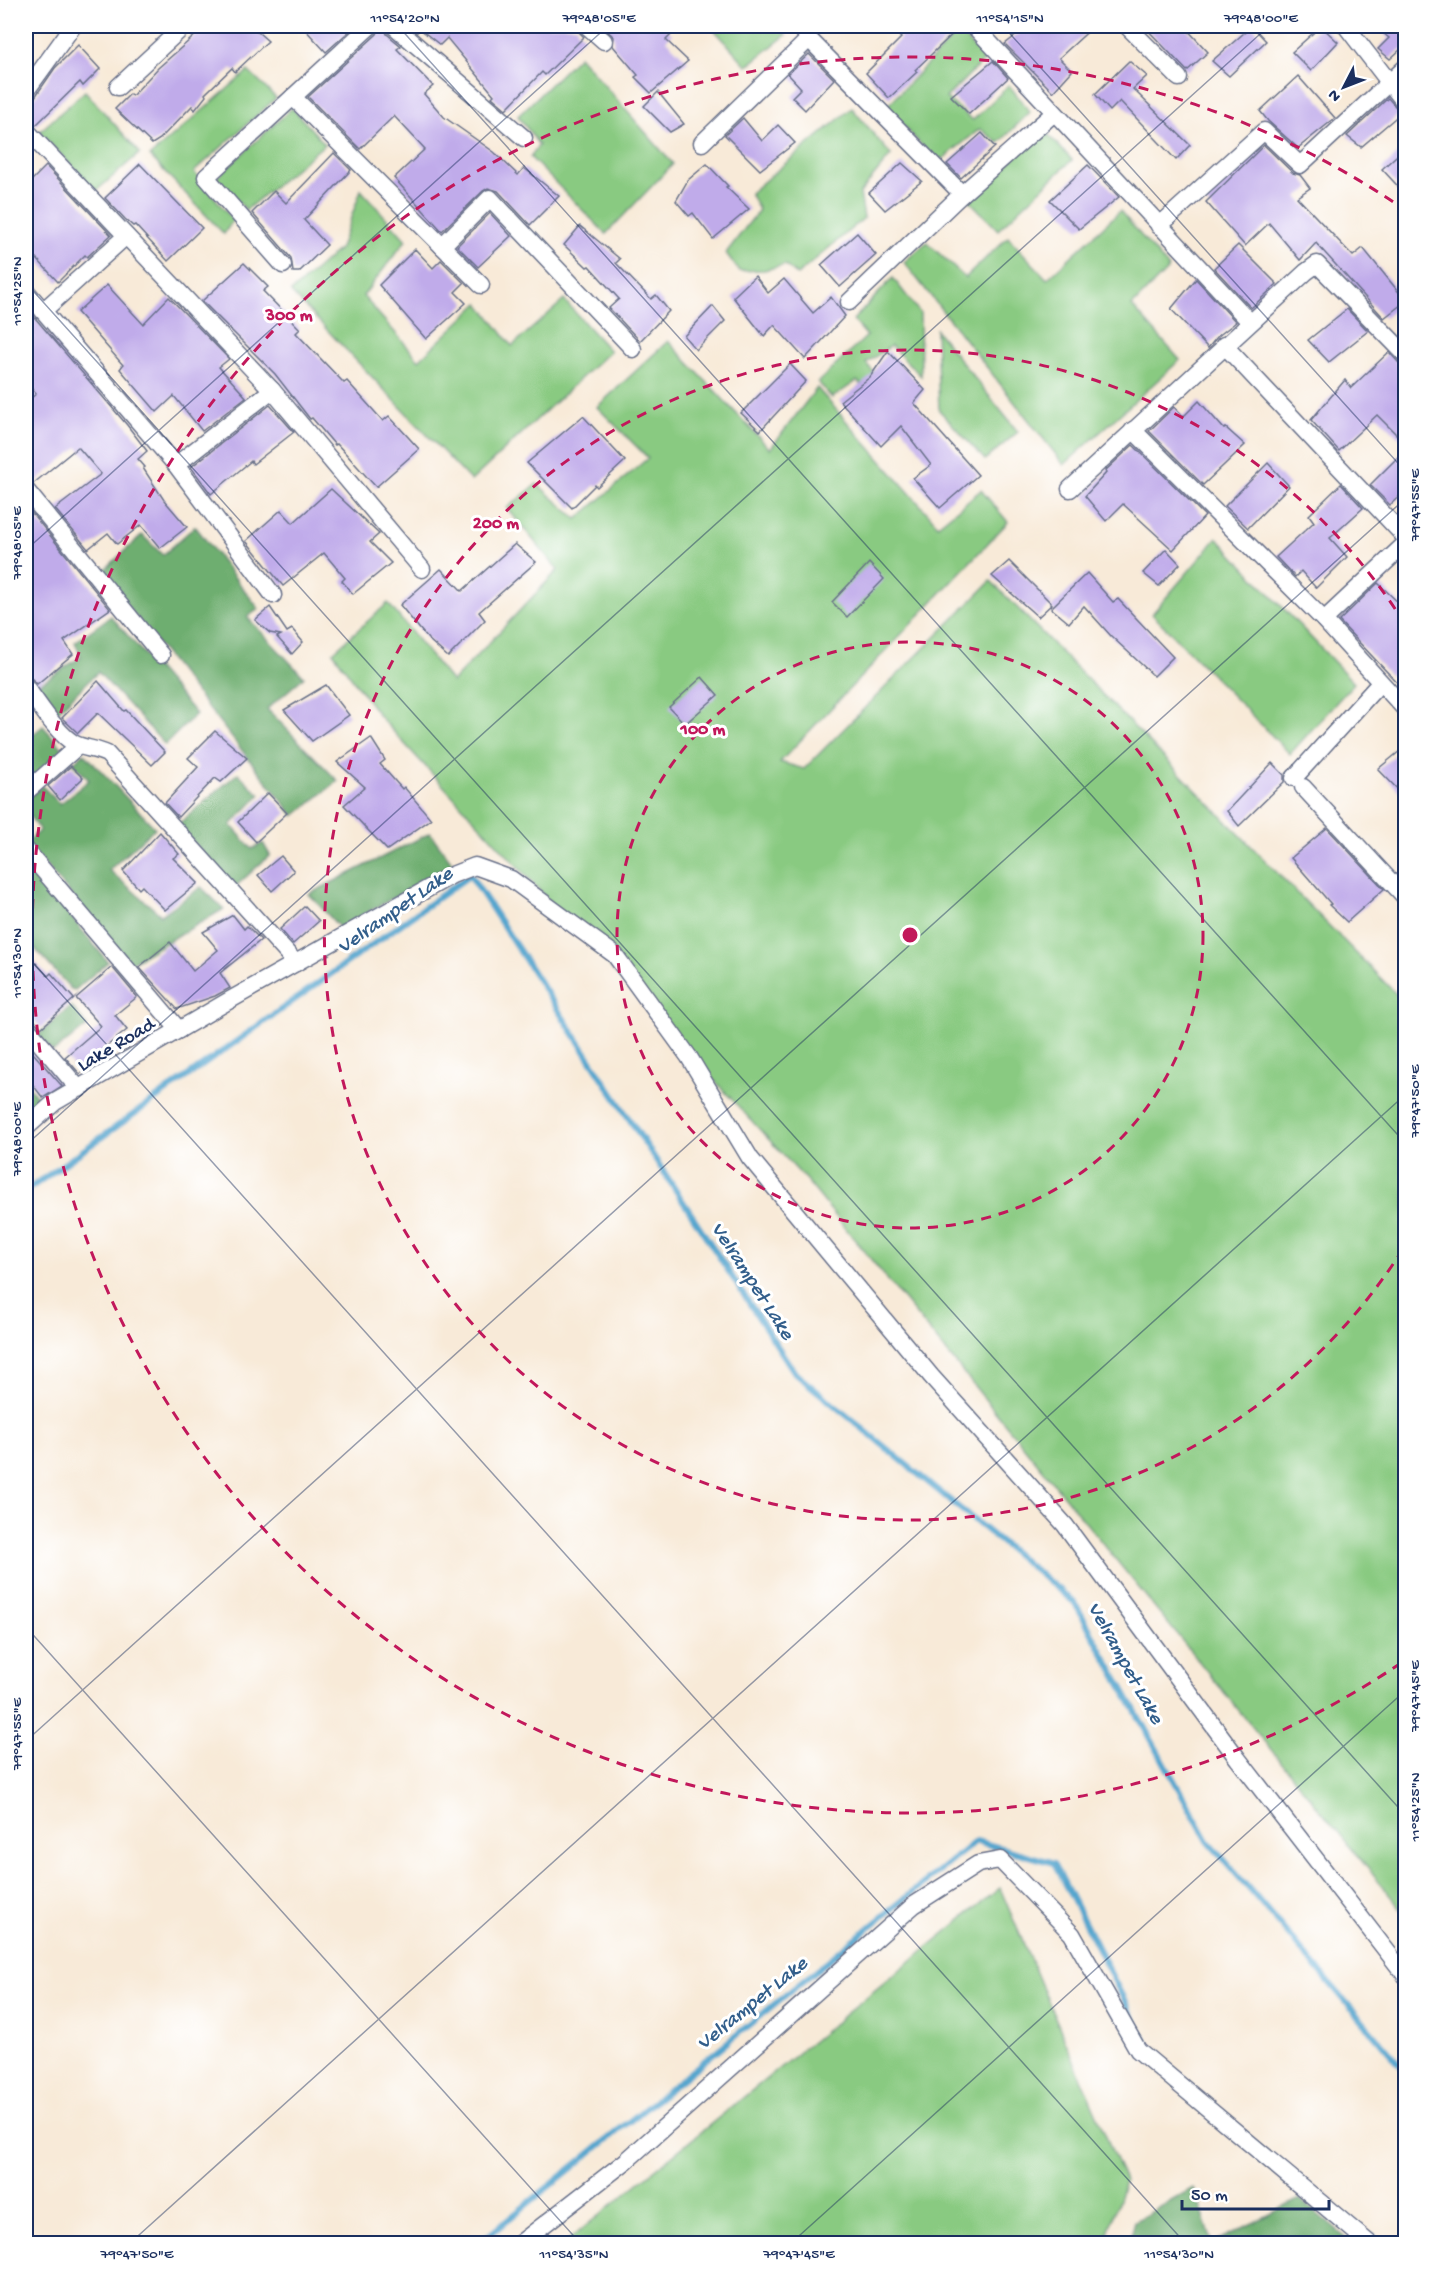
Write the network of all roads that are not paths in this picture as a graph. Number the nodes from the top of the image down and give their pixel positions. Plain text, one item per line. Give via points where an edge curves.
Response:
1 (73, 26) edge
2 (184, 26) edge
3 (370, 26) edge
4 (394, 26) edge
5 (587, 26) edge
6 (974, 26) edge
7 (1127, 26) edge
8 (1346, 26) edge
9 (805, 32) edge
10 (604, 41) dead end
11 (1406, 67) edge
12 (1179, 78) dead end
13 (1388, 83) junction
14 (118, 87) dead end
15 (26, 91) edge
16 (293, 96) junction
17 (1406, 104) edge
18 (1054, 113) junction
19 (26, 130) edge
20 (524, 138) dead end
21 (702, 143) dead end
22 (962, 194) junction
23 (1159, 226) junction
24 (126, 236) junction
25 (442, 246) junction
26 (283, 265) dead end
27 (481, 285) dead end
28 (26, 291) edge
29 (849, 302) dead end
30 (43, 311) junction
31 (1250, 322) junction
32 (1224, 345) junction
33 (633, 349) dead end
34 (1406, 355) edge
35 (272, 390) junction
36 (1133, 430) junction
37 (176, 465) junction
38 (1070, 489) dead end
39 (26, 490) edge
40 (1406, 537) edge
41 (1406, 543) edge
42 (422, 569) dead end
43 (273, 595) dead end
44 (1324, 620) junction
45 (161, 655) dead end
46 (1380, 683) junction
47 (26, 687) edge
48 (1406, 710) edge
49 (78, 746) junction
50 (26, 792) edge
51 (26, 850) edge
52 (1406, 898) edge
53 (296, 963) junction
54 (26, 1028) edge
55 (179, 1030) junction
56 (79, 1089) junction
57 (26, 1128) edge
58 (1406, 1976) edge
59 (519, 2244) edge
60 (1370, 2244) edge

1 - 15 street
2 - 14 street
3 - 16 street
4 - 20 street
5 - 10 street
6 - 18 street
7 - 12 street
8 - 13 street
9 - 21 street
9 - 22 street
11 - 13 street
13 - 17 street
13 - 23 street via 1300,165 1263,131
16 - 25 street
16 - 26 street via 206,177
18 - 22 street
18 - 23 street
19 - 24 street
22 - 29 street
23 - 31 street
24 - 30 street
24 - 35 street
25 - 27 street
25 - 33 street via 490,198
28 - 30 street
30 - 37 street
31 - 32 street
31 - 34 street via 1317,264
32 - 36 street
32 - 40 street
35 - 37 street
35 - 42 street
36 - 38 street
36 - 44 street
37 - 43 street
39 - 45 street
41 - 44 street
44 - 46 street
46 - 48 street
46 - 52 street via 1299,782
47 - 49 street via 65,737
49 - 50 street
49 - 53 street via 107,754
51 - 55 street
53 - 55 street, Lake Road
53 - 58 street, Lake Road via 452,874 475,866 511,879 615,955 689,1058 750,1158 931,1376 1065,1525 1238,1759
54 - 56 street
55 - 56 street, Lake Road
56 - 57 street, Lake Road via 56,1102
59 - 60 street via 626,2161 914,1905 978,1864 1000,1860 1072,1934 1138,2050

